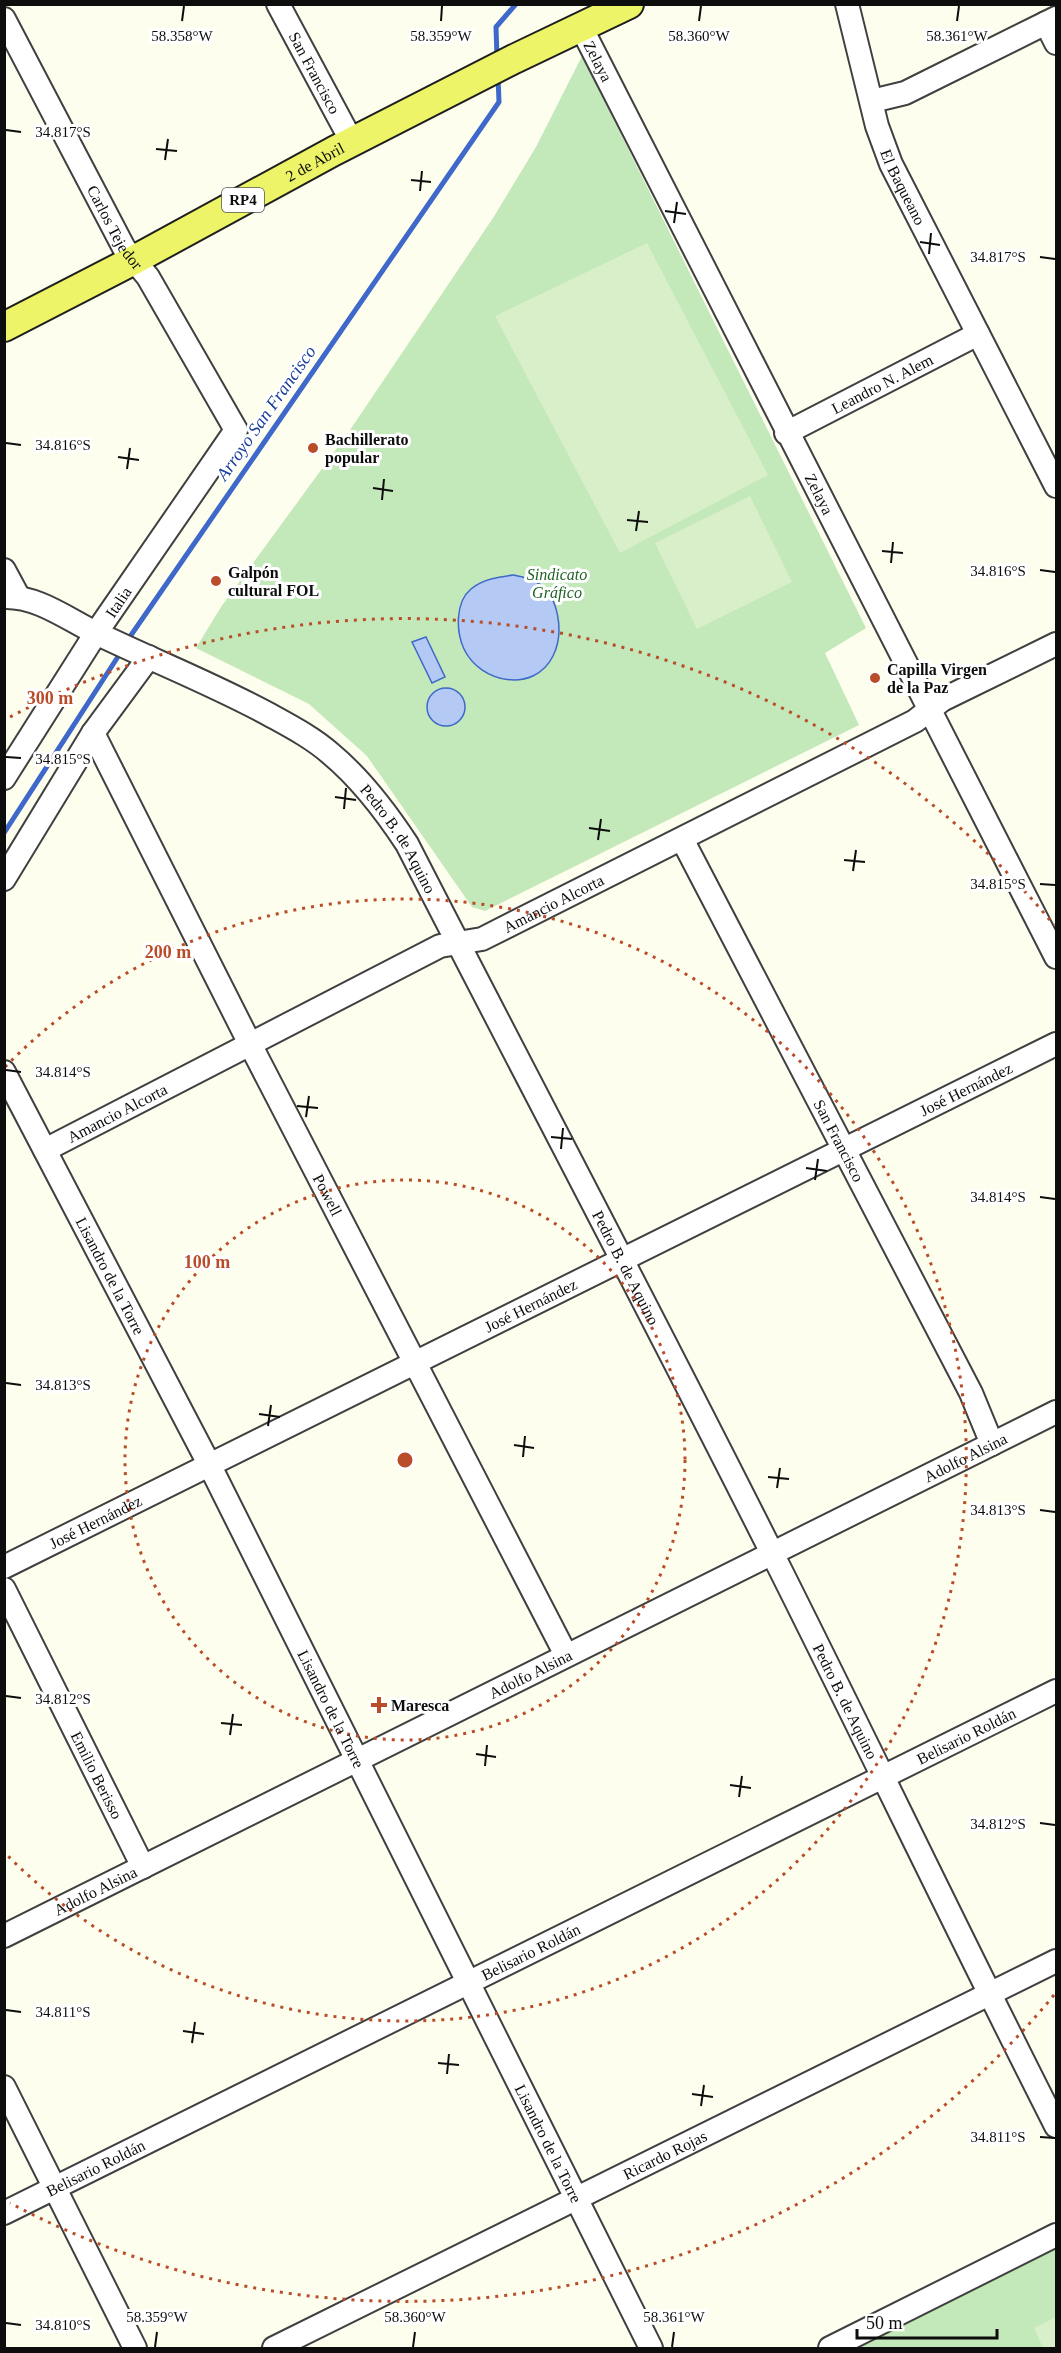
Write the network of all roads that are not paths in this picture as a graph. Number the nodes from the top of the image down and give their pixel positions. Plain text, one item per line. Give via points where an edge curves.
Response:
1 (278, 4) edge
2 (629, 4) edge
3 (847, 4) edge
4 (4, 19) edge
5 (1053, 28) edge
6 (582, 29) junction
7 (872, 101) junction
8 (352, 142) junction
9 (134, 260) junction
10 (4, 327) edge
11 (978, 334) junction
12 (236, 430) joint
13 (786, 433) junction
14 (1056, 486) edge
15 (4, 570) edge
16 (11, 596) edge
17 (101, 636) junction
18 (1056, 644) edge
19 (142, 653) junction
20 (930, 710) junction
21 (93, 733) junction
22 (4, 778) edge
23 (682, 839) junction
24 (4, 879) edge
25 (458, 942) junction
26 (1056, 957) edge
27 (250, 1044) junction
28 (1056, 1044) edge
29 (4, 1072) edge
30 (845, 1148) junction
31 (45, 1150) junction
32 (624, 1260) junction
33 (417, 1363) junction
34 (1056, 1412) edge
35 (992, 1444) junction
36 (209, 1464) junction
37 (773, 1554) junction
38 (4, 1567) edge
39 (4, 1589) edge
40 (566, 1655) junction
41 (1056, 1691) edge
42 (357, 1761) junction
43 (884, 1776) junction
44 (143, 1867) junction
45 (4, 1936) edge
46 (1056, 1961) edge
47 (468, 1983) junction
48 (989, 1994) junction
49 (4, 2087) edge
50 (1056, 2126) edge
51 (54, 2189) junction
52 (577, 2199) junction
53 (4, 2213) edge
54 (1056, 2235) edge
55 (135, 2349) edge
56 (274, 2349) edge
57 (651, 2349) edge
58 (830, 2349) edge

1 - 8 street, San Francisco
2 - 6 main road, 2 de Abril / RP4
3 - 7 street, El Baqueano
4 - 9 street, Carlos Tejedor via 124,248
5 - 7 street via 905,93
6 - 8 main road, 2 de Abril / RP4 via 514,59
6 - 13 street, Zelaya
7 - 11 street, El Baqueano via 891,164
8 - 9 main road, 2 de Abril / RP4
9 - 10 main road, 2 de Abril / RP4
9 - 12 street, Carlos Tejedor via 148,277
11 - 13 street, Leandro N. Alem
11 - 14 street, El Baqueano
12 - 17 street, Italia
13 - 20 street, Zelaya
15 - 16 street
16 - 17 street, Pedro B. de Aquino via 39,603
17 - 19 street, Pedro B. de Aquino
17 - 22 street, Italia
18 - 20 street, Amancio Alcorta via 942,700
19 - 21 street
19 - 25 street, Pedro B. de Aquino via 243,700 331,753 397,829
20 - 23 street, Amancio Alcorta
20 - 26 street, Zelaya
21 - 24 street
21 - 27 street, Powell
23 - 25 street, Amancio Alcorta via 482,939
23 - 30 street, San Francisco
25 - 27 street, Amancio Alcorta via 440,946
25 - 32 street, Pedro B. de Aquino
27 - 31 street, Amancio Alcorta
27 - 33 street, Powell
28 - 30 street, José Hernández
29 - 31 street, Lisandro de la Torre
30 - 32 street, José Hernández
30 - 35 street, San Francisco via 971,1393
31 - 36 street, Lisandro de la Torre
32 - 33 street, José Hernández
32 - 37 street, Pedro B. de Aquino
33 - 36 street, José Hernández
33 - 40 street, Powell
34 - 35 street, Adolfo Alsina
35 - 37 street, Adolfo Alsina
36 - 38 street, José Hernández
36 - 42 street, Lisandro de la Torre
37 - 40 street, Adolfo Alsina
37 - 43 street, Pedro B. de Aquino
39 - 44 street, Emilio Berisso
40 - 42 street, Adolfo Alsina
41 - 43 street, Belisario Roldán
42 - 44 street, Adolfo Alsina
42 - 47 street, Lisandro de la Torre
43 - 47 street, Belisario Roldán
43 - 48 street, Pedro B. de Aquino
44 - 45 street, Adolfo Alsina
46 - 48 street, Ricardo Rojas
47 - 51 street, Belisario Roldán
47 - 52 street, Lisandro de la Torre
48 - 50 street, Pedro B. de Aquino
48 - 52 street, Ricardo Rojas
49 - 51 street
51 - 53 street, Belisario Roldán
51 - 55 street
52 - 56 street, Ricardo Rojas
52 - 57 street, Lisandro de la Torre
54 - 58 street

